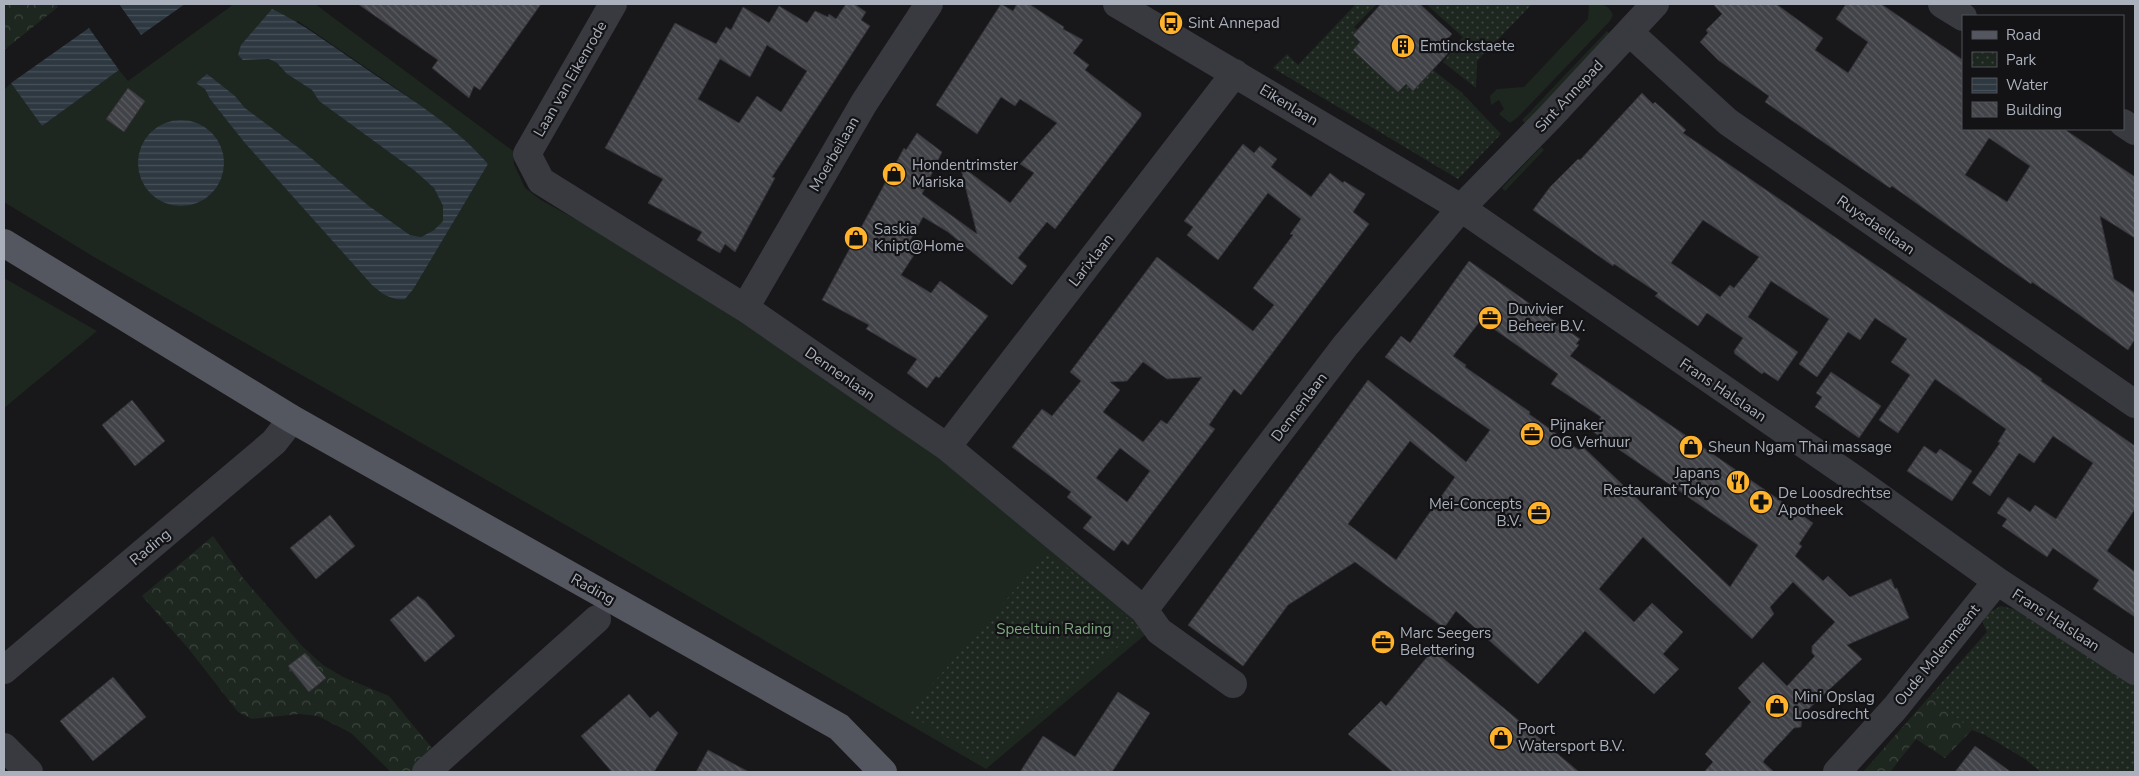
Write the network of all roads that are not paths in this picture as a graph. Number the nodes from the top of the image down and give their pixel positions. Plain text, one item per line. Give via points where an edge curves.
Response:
1 (612, 4) edge
2 (929, 4) edge
3 (1117, 4) edge
4 (1655, 4) edge
5 (1942, 4) edge
6 (1962, 16) edge
7 (1629, 32) junction
8 (1235, 73) junction
9 (2124, 124) edge
10 (2135, 131) edge
11 (528, 154) joint
12 (1461, 208) junction
13 (4, 243) edge
14 (745, 308) junction
15 (2135, 404) edge
16 (292, 419) junction
17 (947, 447) junction
18 (1996, 582) junction
19 (1144, 610) junction
20 (597, 619) dead end
21 (4, 670) edge
22 (2135, 671) edge
23 (1233, 684) dead end
24 (4, 747) edge
25 (29, 772) edge
26 (426, 772) edge
27 (883, 772) edge
28 (1838, 772) edge

1 - 11 street, Laan van Eikenrode
2 - 14 street, Moerbeilaan via 864,103
3 - 8 street, Eikenlaan
4 - 7 street, Sint Annepad
5 - 6 street
7 - 12 street, Sint Annepad
7 - 15 street, Ruysdaellaan via 1728,122
8 - 12 street, Eikenlaan
8 - 17 street, Larixlaan
9 - 10 street
11 - 14 street, Dennenlaan via 541,181
12 - 18 street, Frans Halslaan via 1856,480
12 - 19 street, Dennenlaan via 1345,346
13 - 16 main road, Rading
14 - 17 street, Dennenlaan
16 - 21 street, Rading via 274,442
16 - 27 main road, Rading via 839,728
17 - 19 street, Dennenlaan
18 - 22 street, Frans Halslaan
18 - 28 street, Oude Molenmeent via 1895,708
19 - 23 street, Dennenlaan via 1159,630
20 - 26 street, Rading
24 - 25 street

